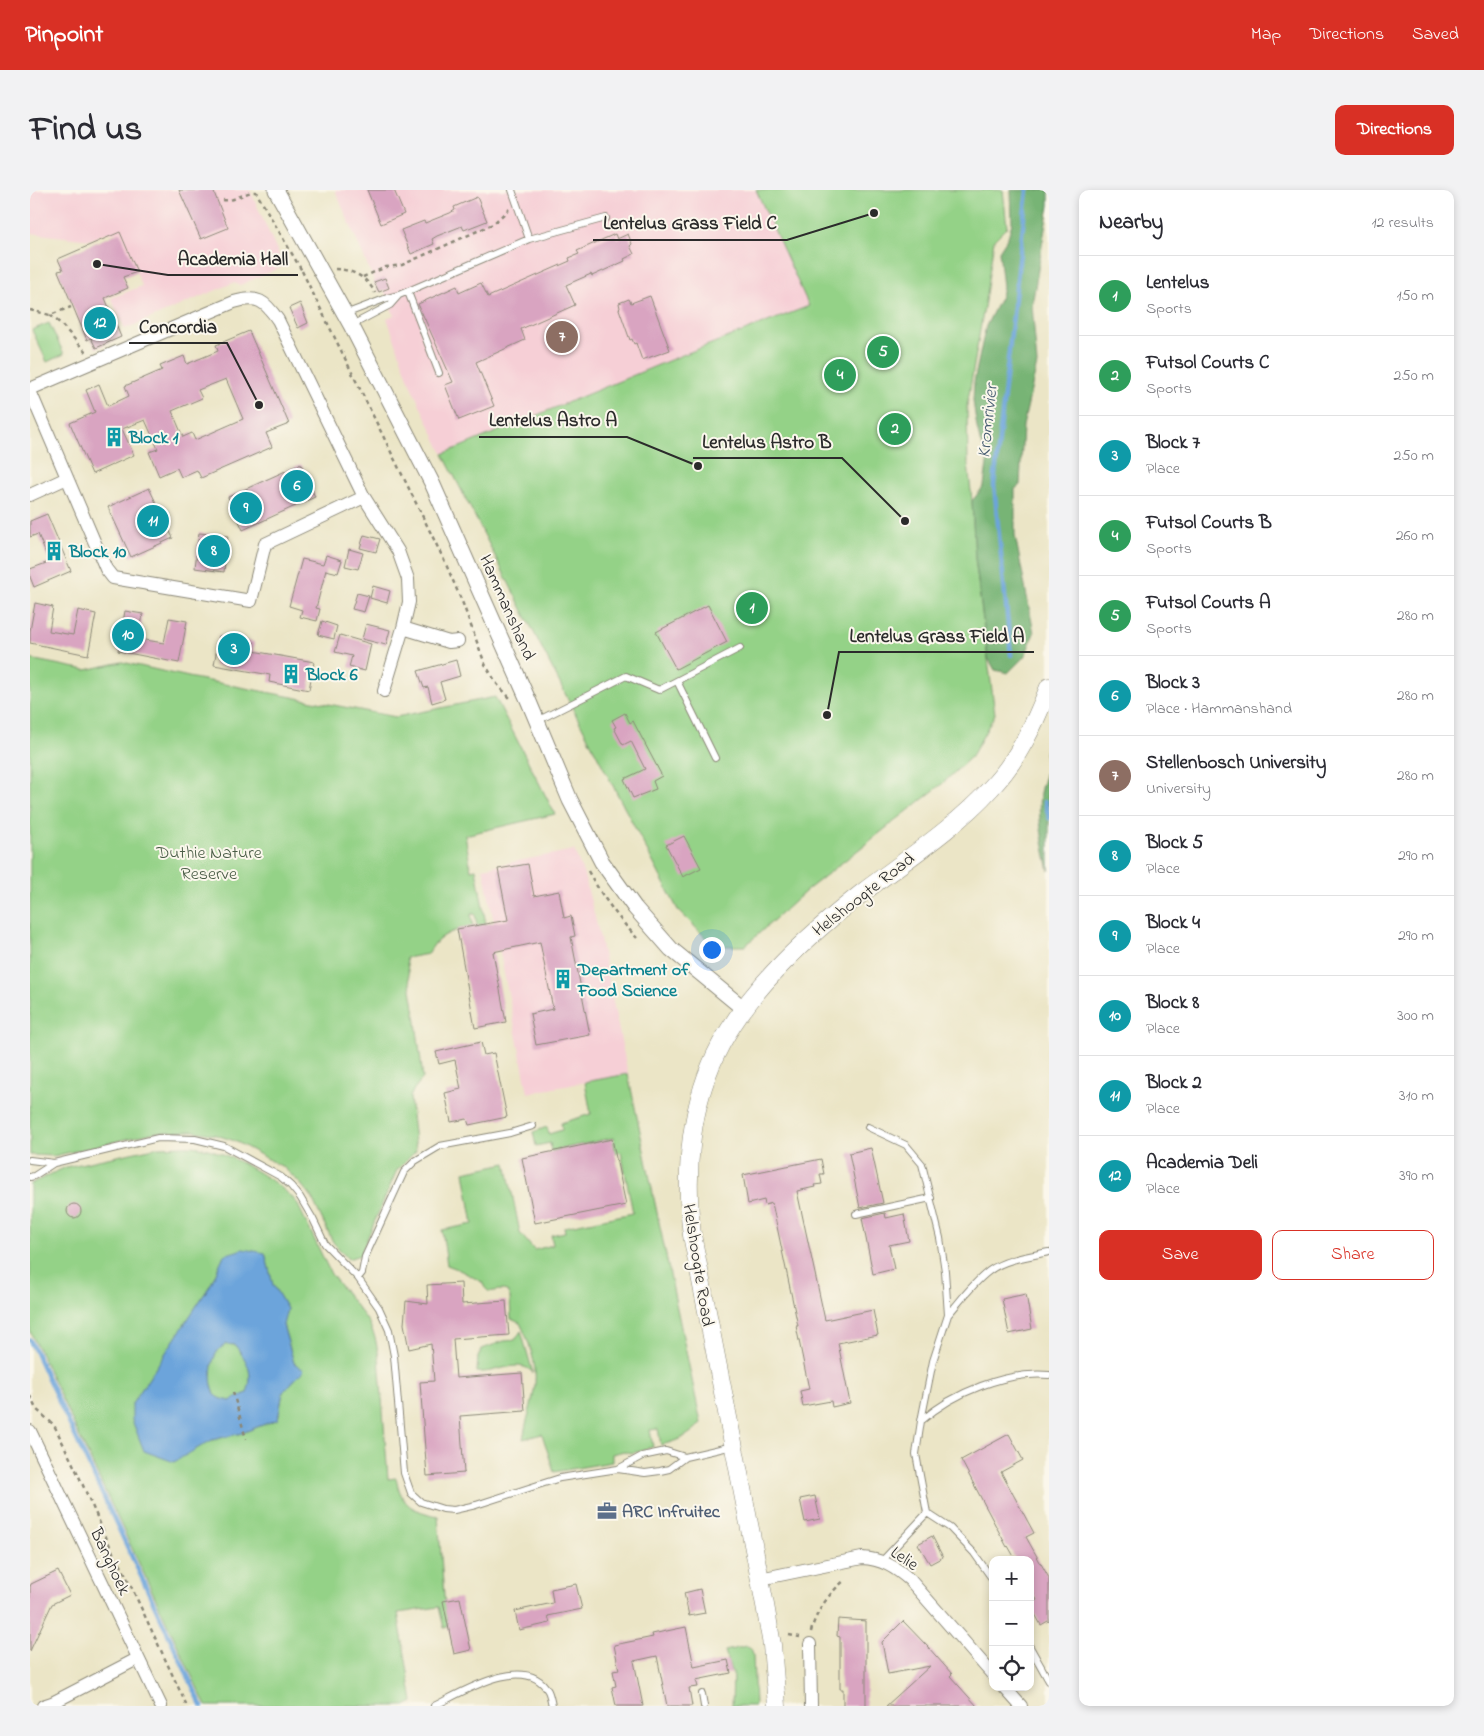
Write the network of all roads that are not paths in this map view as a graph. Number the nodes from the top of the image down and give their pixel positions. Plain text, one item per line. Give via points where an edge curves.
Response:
1 (276, 190) edge
2 (512, 190) edge
3 (606, 218) dead end
4 (529, 239) junction
5 (408, 292) junction
6 (399, 295) junction
7 (348, 320) junction
8 (439, 373) dead end
9 (30, 390) edge
10 (67, 478) junction
11 (30, 495) edge
12 (364, 497) junction
13 (403, 628) junction
14 (458, 641) dead end
15 (740, 648) dead end
16 (677, 681) junction
17 (1049, 687) edge
18 (384, 691) dead end
19 (537, 722) junction
20 (715, 758) dead end
21 (744, 1009) junction
22 (533, 1126) dead end
23 (868, 1127) dead end
24 (30, 1160) edge
25 (54, 1163) junction
26 (30, 1177) edge
27 (931, 1198) junction
28 (856, 1214) dead end
29 (1049, 1252) edge
30 (358, 1278) junction
31 (948, 1315) junction
32 (1049, 1375) edge
33 (921, 1421) junction
34 (30, 1431) edge
35 (733, 1446) junction
36 (685, 1457) junction
37 (618, 1469) junction
38 (927, 1512) junction
39 (882, 1561) junction
40 (989, 1574) edge
41 (760, 1579) junction
42 (810, 1644) road end
43 (1034, 1654) edge
44 (137, 1659) junction
45 (989, 1669) edge
46 (1049, 1681) edge
47 (1007, 1691) edge
48 (702, 1694) dead end
49 (43, 1706) edge
50 (161, 1706) edge
51 (434, 1706) edge
52 (552, 1706) edge
53 (704, 1706) edge
54 (777, 1706) edge
55 (811, 1706) edge
56 (1020, 1706) edge

1 - 7 street, Hammanshand
2 - 4 lane
3 - 4 lane
4 - 5 lane
5 - 6 lane
5 - 8 lane
6 - 7 lane via 387,298
6 - 7 lane via 390,304
7 - 19 street, Hammanshand via 432,483
9 - 10 street
9 - 12 street via 234,302 256,300 268,306 278,320
10 - 11 street
10 - 12 street via 106,569 113,578 252,601 265,544
12 - 13 street via 403,562 409,602
13 - 14 street via 450,642
13 - 18 street
15 - 16 lane
16 - 19 lane via 659,690 626,676
16 - 20 lane
17 - 21 main road, Helshoogte Road via 1024,743 991,789 958,819 809,936
19 - 21 street, Hammanshand via 570,800 602,862 635,908 671,949
21 - 35 main road, Helshoogte Road via 710,1069 692,1136 688,1172 692,1235
22 - 30 lane via 440,1146 415,1161 404,1172
23 - 27 lane via 898,1140 915,1154 922,1164
24 - 25 lane
25 - 26 lane
25 - 30 lane via 158,1138 195,1139 224,1146 291,1186 325,1244
27 - 28 lane
27 - 31 lane via 945,1271
29 - 31 lane via 990,1270
30 - 37 lane via 379,1308 389,1330 404,1473 411,1493 421,1502 454,1510 560,1478
31 - 33 lane via 933,1361
32 - 33 lane via 1014,1377 982,1386 936,1408
33 - 38 lane via 916,1454
34 - 44 street, Banghoek
35 - 36 lane
35 - 41 main road, Helshoogte Road
36 - 37 lane via 669,1469 660,1471 644,1473
36 - 37 lane via 666,1451 642,1456
38 - 39 lane
38 - 40 lane via 950,1528
39 - 41 street, Lelie via 862,1558
39 - 45 street, Lelie via 910,1580
41 - 54 main road, Helshoogte Road via 772,1645
42 - 55 street
43 - 46 lane
44 - 49 street
44 - 50 street, Banghoek
47 - 56 street
48 - 53 lane
51 - 52 lane via 492,1679 513,1675 529,1676 539,1681 548,1691

